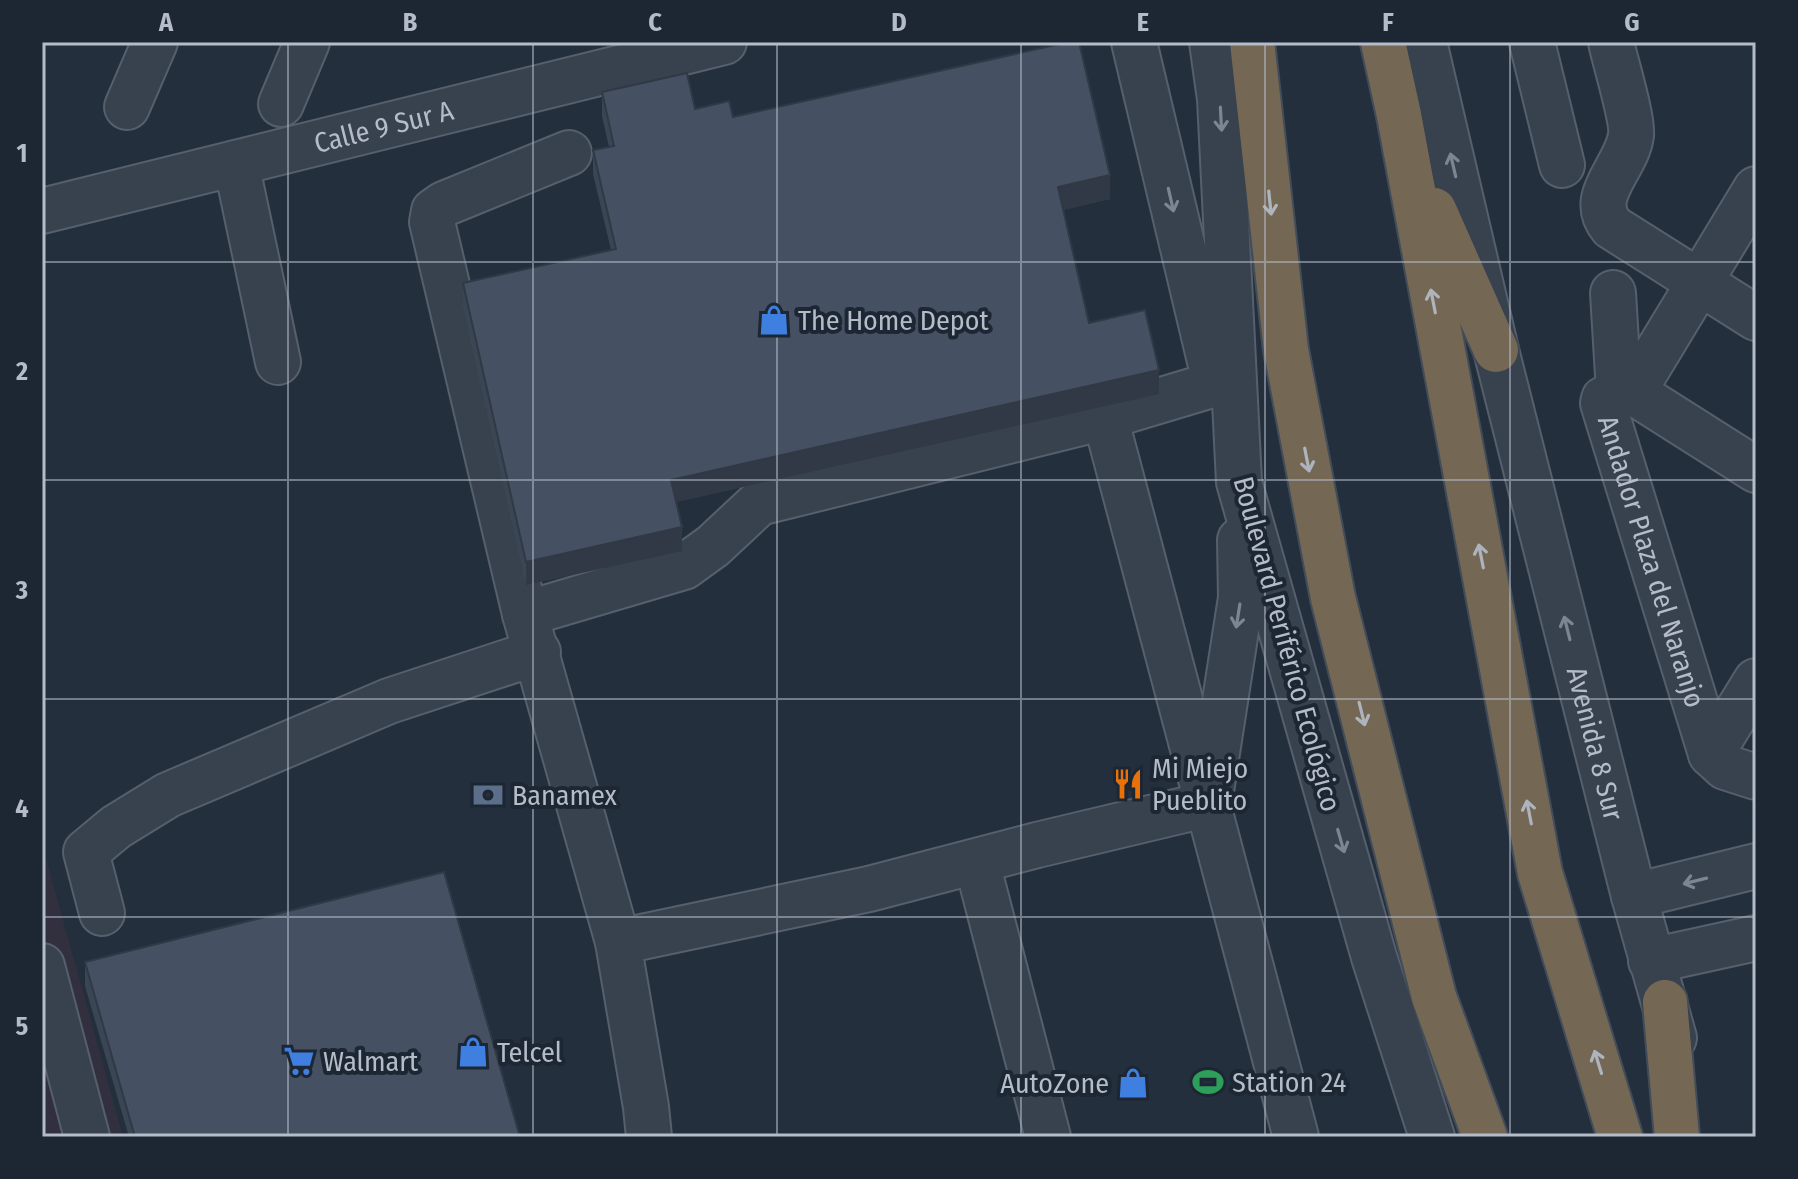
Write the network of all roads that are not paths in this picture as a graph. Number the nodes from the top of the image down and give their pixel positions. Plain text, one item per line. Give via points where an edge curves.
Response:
1 (155, 42) edge
2 (307, 42) edge
3 (724, 42) edge
4 (1134, 42) edge
5 (1212, 42) edge
6 (1252, 42) edge
7 (1383, 42) edge
8 (1406, 42) edge
9 (1424, 42) edge
10 (1532, 42) edge
11 (1611, 42) edge
12 (281, 104) dead end
13 (127, 107) dead end
14 (1401, 128) junction
15 (569, 153) dead end
16 (236, 163) junction
17 (1562, 165) dead end
18 (1756, 189) edge
19 (42, 211) edge
20 (1701, 284) junction
21 (1613, 293) dead end
22 (1756, 318) edge
23 (1496, 350) junction
24 (278, 362) dead end
25 (1215, 384) junction
26 (1626, 392) junction
27 (1105, 417) junction
28 (1751, 454) edge
29 (1239, 482) junction
30 (531, 633) junction
31 (1756, 681) edge
32 (1711, 754) junction
33 (1756, 777) edge
34 (1209, 804) junction
35 (977, 863) junction
36 (1756, 866) edge
37 (1634, 896) junction
38 (102, 913) dead end
39 (1756, 938) edge
40 (618, 942) junction
41 (1374, 957) junction
42 (1651, 961) junction
43 (42, 966) edge
44 (1434, 997) junction
45 (1665, 1002) junction
46 (87, 1137) edge
47 (649, 1137) edge
48 (1048, 1137) edge
49 (1296, 1137) edge
50 (1416, 1137) edge
51 (1432, 1137) edge
52 (1457, 1137) edge
53 (1485, 1137) edge
54 (1620, 1137) edge
55 (1677, 1137) edge
56 (1698, 1137) edge

1 - 13 street
2 - 12 street
3 - 16 street, Calle 9 Sur A
4 -> 25 street
5 -> 29 street, Boulevard Periférico Ecológico via 1220,99
6 -> 44 highway, Boulevard Periférico Ecológico via 1286,350 1333,598
7 - 14 highway
8 - 14 highway
23 -> 9 street
10 - 17 street
11 - 20 street via 1631,135 1602,202 1603,215 1612,227
14 - 23 highway
54 -> 14 highway via 1540,873
15 - 30 street via 444,204 434,211 432,222
16 - 19 street, Calle 9 Sur A
16 - 24 street
18 - 20 street
20 - 22 street
20 - 26 street
21 - 26 street
37 -> 23 street, Avenida 8 Sur
25 - 27 street
25 - 29 street
26 - 28 street, Andador Plaza del Naranjo
26 - 32 street, Andador Plaza del Naranjo via 1608,395 1603,403
27 - 30 street via 759,503 684,567
27 - 34 street
29 -> 34 street via 1241,598
29 -> 41 street, Boulevard Periférico Ecológico
30 - 38 street via 389,701 168,795 116,827 86,852
30 - 40 street
31 - 32 street, Andador Plaza del Naranjo
32 - 33 street via 1725,767
34 - 35 street
34 - 49 street
35 - 40 street
35 - 48 street
36 -> 37 street
37 - 42 street, Avenida 8 Sur
39 - 42 street
40 - 47 street
41 - 50 street
41 - 51 street, Boulevard Periférico Ecológico
42 - 45 street, Avenida 8 Sur
43 - 46 street
44 - 52 highway
44 - 53 highway, Boulevard Periférico Ecológico
45 - 55 highway
45 - 56 street, Avenida 8 Sur

